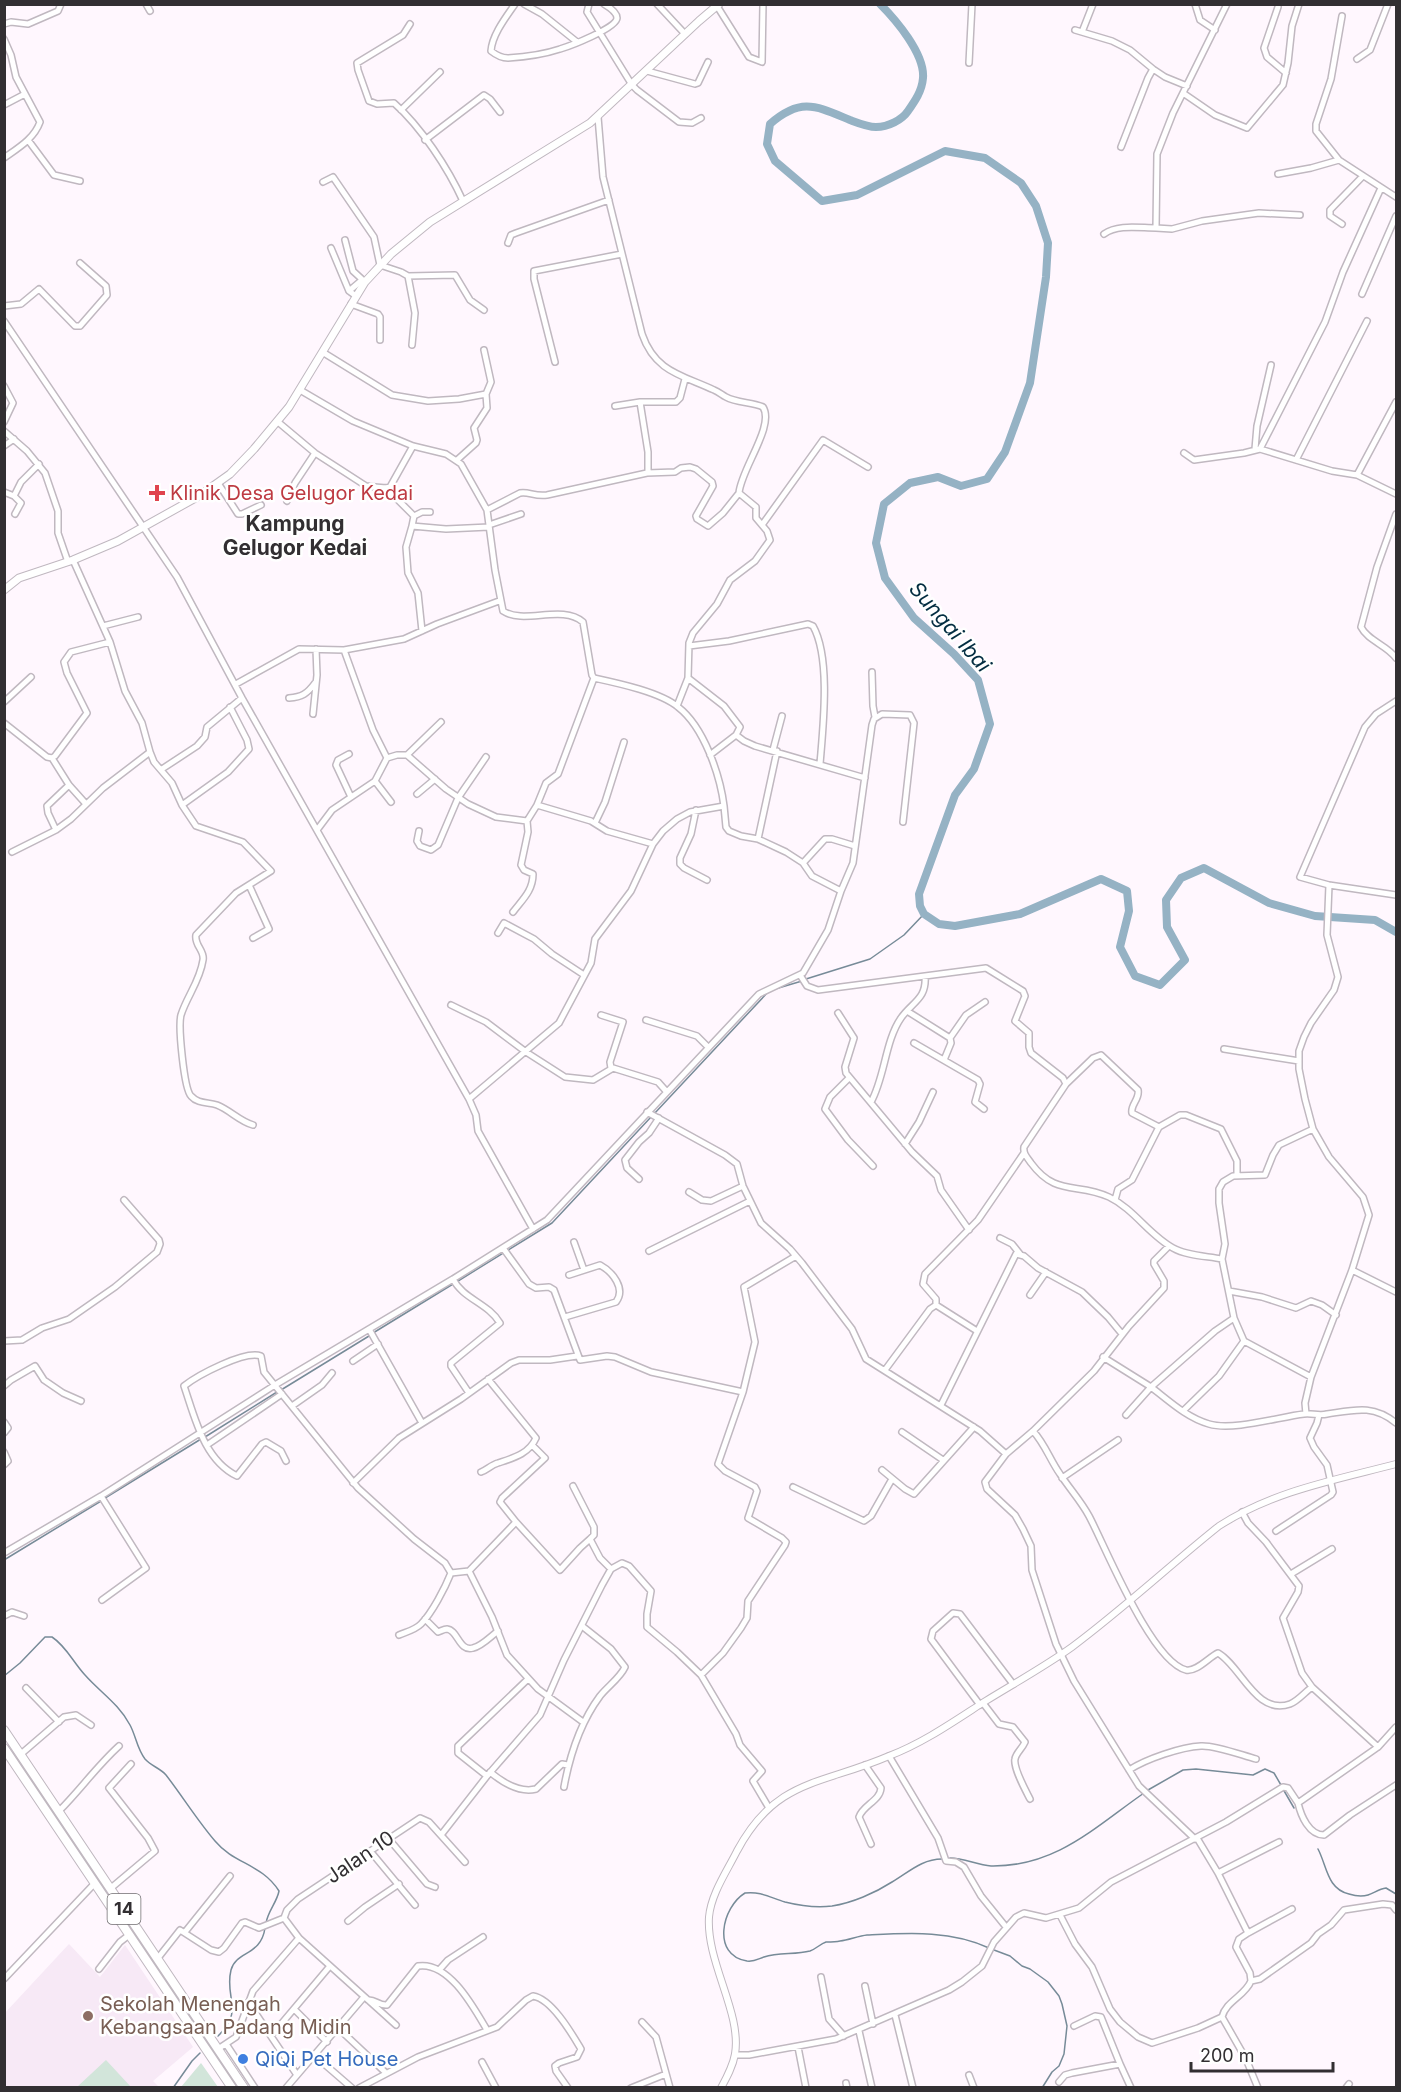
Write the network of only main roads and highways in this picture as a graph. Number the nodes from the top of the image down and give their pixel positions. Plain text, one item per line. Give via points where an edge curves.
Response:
1 (718, 5) edge
2 (4, 590) edge
3 (4, 1730) edge
4 (4, 1748) edge
5 (59, 1811) junction
6 (56, 1825) junction
7 (232, 2088) edge
8 (244, 2088) edge

1 - 2 main road via 598,117 430,222 363,281 300,390 278,422 235,470 132,534 19,578
3 - 5 highway, 14
4 - 6 highway, 14
5 - 6 highway
5 - 8 highway, 14 via 222,2046
6 - 7 highway, 14

